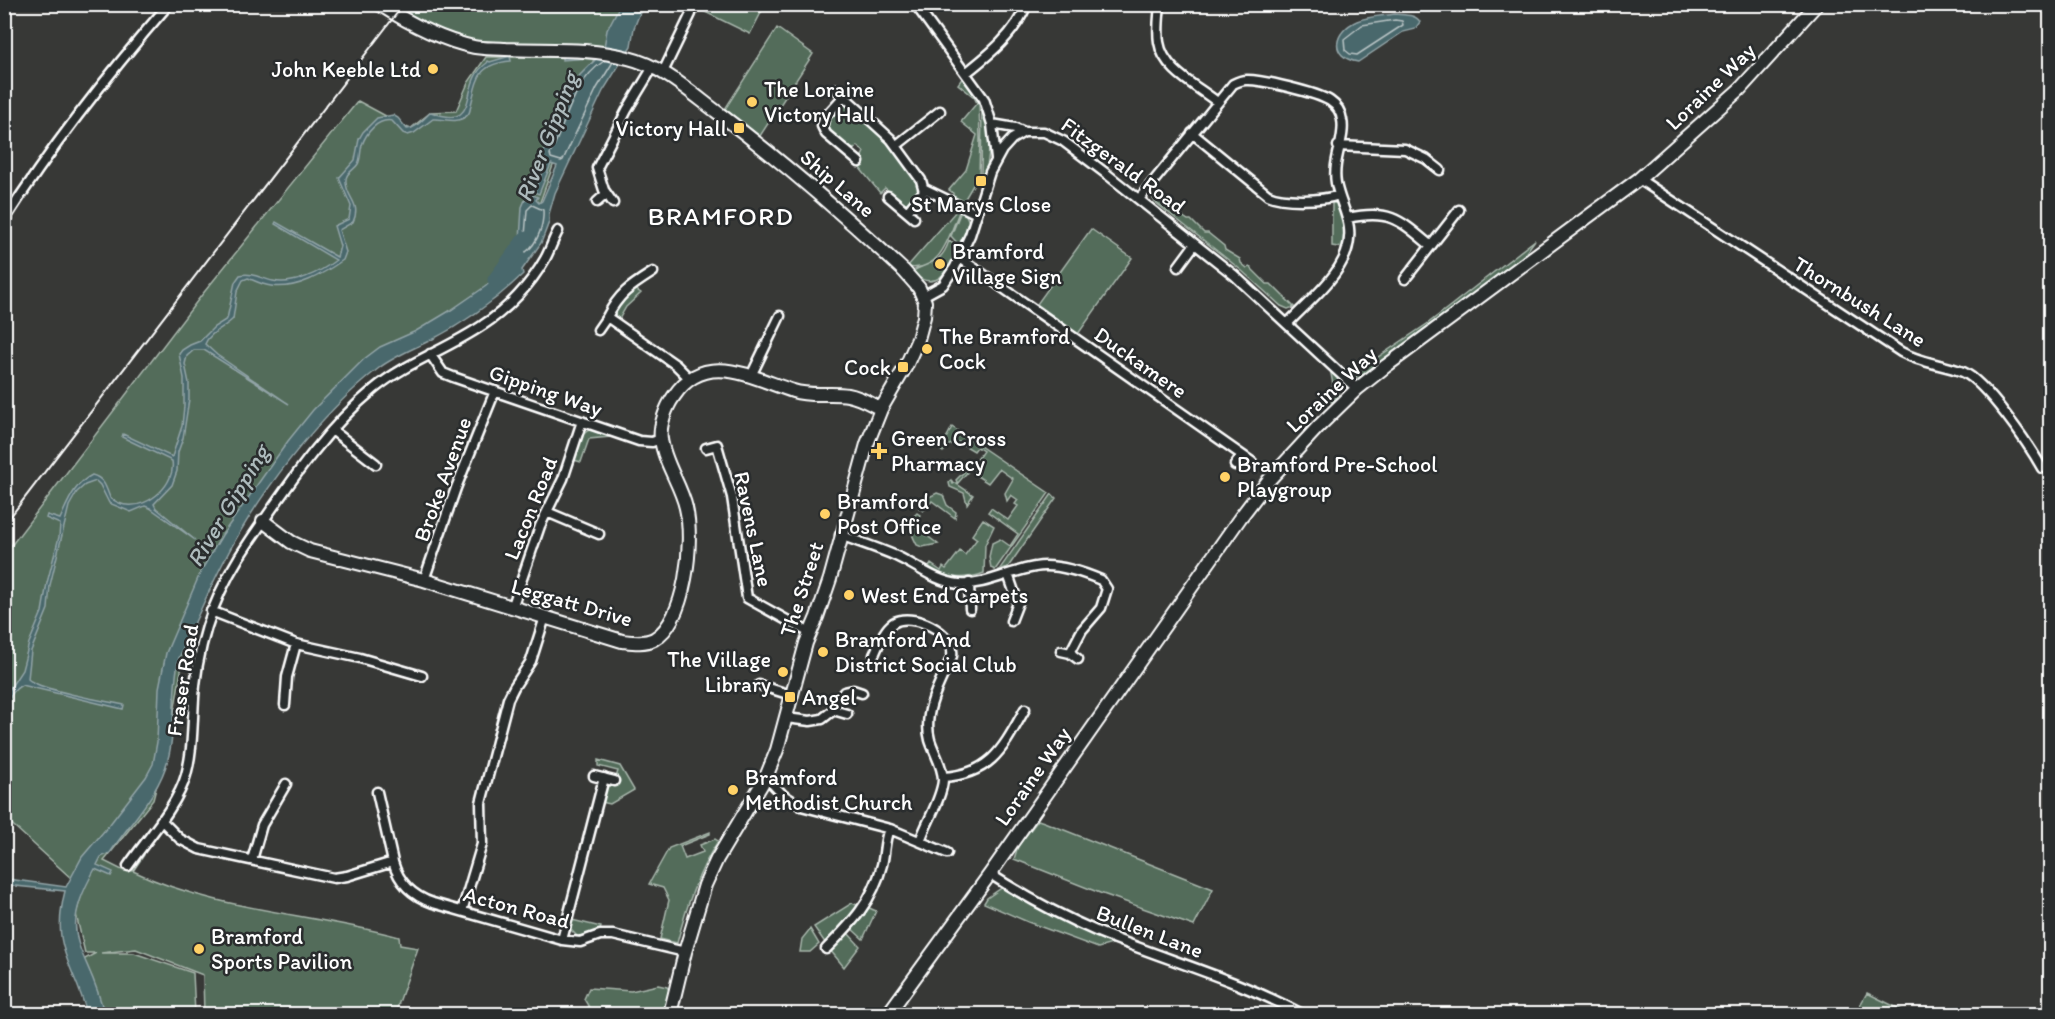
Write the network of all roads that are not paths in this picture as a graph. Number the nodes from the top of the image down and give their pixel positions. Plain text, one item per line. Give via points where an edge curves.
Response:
1 (169, 4) edge
2 (915, 4) edge
3 (1027, 4) edge
4 (1160, 4) edge
5 (1817, 4) edge
6 (380, 6) edge
7 (691, 14) dead end
8 (658, 69) junction
9 (966, 73) junction
10 (836, 89) dead end
11 (844, 96) junction
12 (1217, 102) junction
13 (940, 111) dead end
14 (992, 124) junction
15 (1024, 132) junction
16 (1192, 134) junction
17 (897, 145) junction
18 (1338, 146) junction
19 (996, 159) junction
20 (860, 162) dead end
21 (1440, 170) dead end
22 (1639, 179) junction
23 (925, 189) junction
24 (606, 194) junction
25 (1339, 195) junction
26 (888, 196) dead end
27 (1139, 199) junction
28 (597, 202) dead end
29 (613, 203) dead end
30 (1459, 210) dead end
31 (977, 214) junction
32 (1348, 218) junction
33 (4, 220) edge
34 (558, 231) dead end
35 (1195, 244) junction
36 (1431, 246) junction
37 (960, 258) junction
38 (1178, 267) dead end
39 (653, 272) dead end
40 (1405, 279) dead end
41 (923, 296) junction
42 (780, 316) dead end
43 (607, 317) junction
44 (1288, 323) junction
45 (598, 330) dead end
46 (430, 354) junction
47 (751, 376) junction
48 (690, 380) junction
49 (1357, 389) junction
50 (495, 391) junction
51 (881, 409) junction
52 (582, 421) junction
53 (332, 430) junction
54 (661, 439) junction
55 (706, 448) dead end
56 (1242, 455) junction
57 (1252, 462) dead end
58 (376, 464) dead end
59 (1234, 465) dead end
60 (2042, 468) dead end
61 (547, 512) junction
62 (263, 521) junction
63 (599, 534) dead end
64 (840, 535) junction
65 (1008, 574) junction
66 (424, 580) junction
67 (969, 584) junction
68 (512, 608) junction
69 (970, 609) dead end
70 (211, 611) junction
71 (545, 617) junction
72 (1011, 621) dead end
73 (810, 633) junction
74 (296, 644) junction
75 (874, 655) dead end
76 (1077, 659) dead end
77 (422, 676) dead end
78 (759, 685) dead end
79 (862, 693) dead end
80 (791, 695) junction
81 (285, 705) dead end
82 (1025, 709) dead end
83 (833, 710) junction
84 (847, 714) dead end
85 (786, 718) junction
86 (594, 776) dead end
87 (766, 777) junction
88 (943, 777) junction
89 (604, 778) junction
90 (614, 781) dead end
91 (286, 784) dead end
92 (378, 792) dead end
93 (161, 820) junction
94 (889, 829) junction
95 (920, 841) junction
96 (947, 853) dead end
97 (252, 860) junction
98 (393, 862) junction
99 (128, 866) dead end
100 (990, 874) junction
101 (462, 911) junction
102 (562, 940) junction
103 (826, 949) dead end
104 (685, 952) junction
105 (670, 1014) edge
106 (888, 1014) edge
107 (1302, 1014) edge

1 - 33 street via 49,153
2 - 9 street
3 - 9 street via 1010,33
4 - 12 street via 1158,39 1164,57 1174,70
5 - 22 main road, Loraine Way via 1740,89
6 - 8 main road, Ship Lane via 446,38 475,47 592,50
7 - 8 street
8 - 24 street via 627,110 597,168
8 - 41 main road, Ship Lane via 797,174 904,272
9 - 14 street via 984,99
10 - 11 street
11 - 17 street
11 - 20 street via 822,126 826,134
12 - 16 street
12 - 18 street via 1233,84 1247,80 1324,98 1341,114 1343,126
13 - 17 street
14 - 15 street
14 - 19 street
15 - 19 street, Fitzgerald Road via 1009,141
15 - 27 street, Fitzgerald Road via 1038,131 1057,137
16 - 25 street via 1273,197 1323,199
16 - 27 street
17 - 23 street
18 - 21 street via 1405,149
18 - 25 street via 1335,173
19 - 31 street, Fitzgerald Road
22 - 49 main road, Loraine Way
22 - 60 street, Thornbush Lane via 1910,357 1970,376
23 - 26 street via 910,215
23 - 31 street
24 - 28 street
24 - 29 street
25 - 32 street
27 - 35 street, Fitzgerald Road
30 - 36 street
31 - 37 street, Fitzgerald Road
32 - 36 street via 1385,215
32 - 44 street via 1348,245 1343,261
34 - 46 street, Fraser Road via 539,268 503,310
35 - 38 street, Fitzgerald Road
35 - 44 street, Fitzgerald Road
36 - 40 street
37 - 41 street, Fitzgerald Road via 947,282
37 - 56 street, Duckamere
39 - 43 street via 620,295
41 - 51 main road via 925,311 918,339
42 - 47 street
43 - 45 street
43 - 48 street via 676,365
44 - 49 street, Fitzgerald Road
46 - 50 street, Gipping Way via 443,373
46 - 53 street, Fraser Road via 382,383
47 - 48 main road via 722,370 698,374
47 - 51 main road via 803,394 853,396
48 - 54 main road via 671,401
49 - 100 main road, Loraine Way via 1284,464 1240,518
50 - 52 street, Gipping Way
50 - 66 street, Broke Avenue
51 - 64 main road, The Street
52 - 54 street, Gipping Way via 639,441
52 - 61 street, Lacon Road via 563,479
53 - 58 street
53 - 62 street, Fraser Road
54 - 71 main road, Leggatt Drive via 686,506 690,528 674,618 658,636 639,643
55 - 73 street, Ravens Lane via 717,445 732,497 747,598
56 - 57 street, Duckamere
56 - 59 street
61 - 63 street
61 - 68 street, Lacon Road
62 - 66 main road, Leggatt Drive via 310,551
62 - 70 street, Fraser Road via 225,579
64 - 67 street via 896,556 941,580
64 - 73 main road, The Street via 830,579
65 - 67 street
65 - 72 street via 1018,603
65 - 76 street via 1044,566 1105,584 1103,604 1065,652
66 - 68 main road, Leggatt Drive
67 - 69 street
68 - 71 main road, Leggatt Drive
70 - 74 street
70 - 93 street, Fraser Road via 197,668 186,775
71 - 101 street via 531,661 508,699 481,802 482,844
73 - 80 main road, The Street
74 - 77 street
74 - 81 street via 287,677
75 - 88 street via 886,630 902,619 941,632 951,643 952,656 928,717 929,735
78 - 80 street
79 - 83 street via 844,692
80 - 85 main road, The Street
82 - 88 street via 991,761 968,774
83 - 84 street
83 - 85 street via 814,721
85 - 87 main road, The Street
86 - 89 street
87 - 94 street via 783,795 801,806
87 - 104 main road, The Street via 717,859
88 - 95 street
89 - 90 street
89 - 102 street
91 - 97 street via 262,825
92 - 98 street, Acton Road
93 - 97 street via 180,840 193,847
93 - 99 street, Fraser Road
94 - 95 street
94 - 103 street via 882,865 869,898 852,923
95 - 96 street
97 - 98 street via 334,878
98 - 101 street, Acton Road via 402,882 416,896
100 - 106 main road, Loraine Way
100 - 107 street, Bullen Lane via 1097,931 1181,961
101 - 102 street, Acton Road
102 - 104 street, Acton Road via 580,942 607,934
104 - 105 main road, The Street

